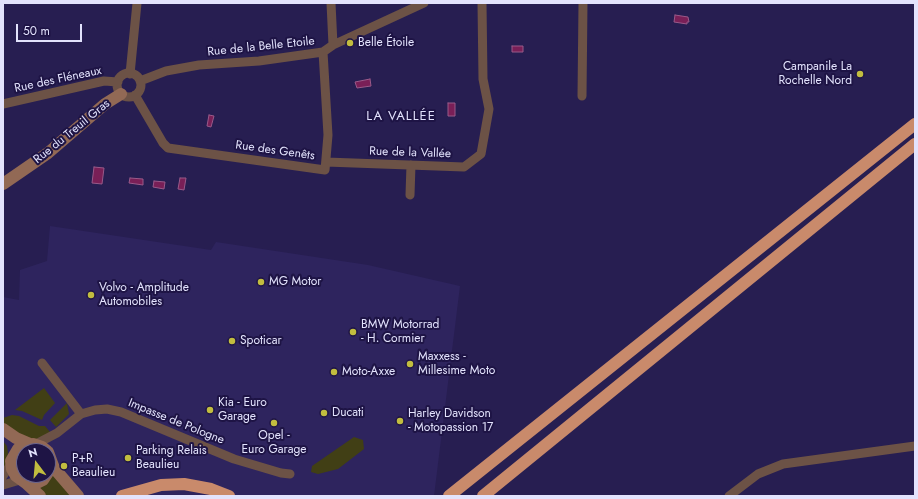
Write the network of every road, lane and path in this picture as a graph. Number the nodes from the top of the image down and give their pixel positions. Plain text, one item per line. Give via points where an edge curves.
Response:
1 (137, 3) edge
2 (331, 3) edge
3 (424, 3) edge
4 (482, 3) edge
5 (583, 3) edge
6 (333, 45) junction
7 (323, 52) junction
8 (130, 74) junction
9 (140, 81) junction
10 (119, 88) junction
11 (135, 95) junction
12 (582, 96) dead end
13 (3, 104) edge
14 (915, 124) edge
15 (915, 144) edge
16 (326, 162) junction
17 (411, 165) junction
18 (3, 184) edge
19 (410, 195) dead end
20 (754, 254) junction
21 (42, 363) dead end
22 (81, 414) junction
23 (3, 429) edge
24 (57, 433) junction
25 (3, 436) edge
26 (30, 443) edge
27 (35, 443) edge
28 (52, 443) edge
29 (915, 446) edge
30 (16, 453) edge
31 (12, 459) junction
32 (56, 470) edge
33 (290, 474) dead end
34 (16, 475) edge
35 (3, 476) edge
36 (17, 483) edge
37 (25, 483) edge
38 (3, 485) edge
39 (40, 496) edge
40 (78, 496) edge
41 (122, 496) edge
42 (229, 496) edge
43 (449, 496) edge
44 (462, 496) edge
45 (483, 496) edge
46 (729, 496) edge

1 - 8 street
2 - 6 street
3 - 6 street, Rue de la Belle Etoile
4 - 17 street, Rue de la Vallée via 483,79 489,109 481,154 464,167
5 - 12 street
6 - 7 street, Rue de la Belle Etoile
7 - 9 street, Rue de la Belle Etoile via 259,61 199,65 166,71
7 - 16 street, Rue des Genêts via 328,135
8 - 9 street
8 - 10 street, Rue du Treuil Gras via 124,75
9 - 11 street via 140,88
10 - 11 street, Rue du Treuil Gras via 126,96
10 - 13 street, Rue des Fléneaux via 104,82
10 - 18 street, Rue du Treuil Gras via 105,104 48,153
11 - 16 street, Rue des Genêts via 163,143 171,149 325,170
14 - 20 highway
15 - 45 highway
16 - 17 street, Rue de la Vallée
17 - 19 street
20 - 43 highway
20 - 44 highway
21 - 22 street
22 - 24 street, Impasse de Pologne
22 - 33 street, Impasse de Pologne via 101,409 116,411 234,459
23 - 26 street via 16,438
24 - 27 street, Impasse de Pologne
24 - 28 street
25 - 31 street via 9,442
29 - 46 street via 782,464 758,474
30 - 31 street
31 - 34 street via 13,473
31 - 35 street
32 - 40 street
36 - 38 street
37 - 39 street
41 - 42 highway via 161,485 184,484 211,489

